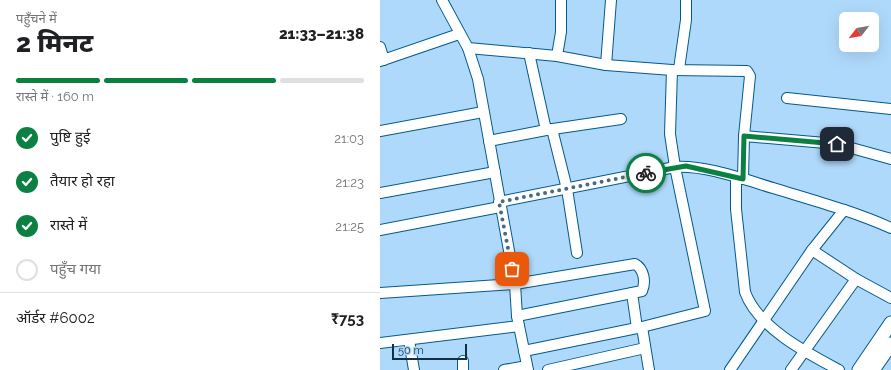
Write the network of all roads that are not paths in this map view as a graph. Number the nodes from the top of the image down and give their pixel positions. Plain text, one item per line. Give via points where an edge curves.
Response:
1 (442, 0) edge
2 (561, 0) edge
3 (611, 0) edge
4 (686, 0) edge
5 (459, 34) junction
6 (380, 47) edge
7 (468, 48) junction
8 (529, 53) junction
9 (556, 56) junction
10 (382, 61) edge
11 (606, 65) junction
12 (676, 69) junction
13 (787, 98) dead end
14 (891, 109) edge
15 (483, 112) junction
16 (621, 118) dead end
17 (549, 129) junction
18 (380, 131) edge
19 (744, 136) junction
20 (489, 141) junction
21 (891, 159) edge
22 (675, 167) junction
23 (495, 172) junction
24 (740, 178) junction
25 (567, 188) junction
26 (380, 193) edge
27 (500, 204) junction
28 (844, 210) junction
29 (891, 228) edge
30 (380, 230) edge
31 (812, 250) junction
32 (577, 253) dead end
33 (856, 279) junction
34 (515, 284) junction
35 (380, 293) edge
36 (632, 293) junction
37 (891, 298) edge
38 (764, 320) junction
39 (518, 321) junction
40 (891, 323) edge
41 (640, 327) junction
42 (409, 340) junction
43 (380, 343) edge
44 (891, 344) edge
45 (646, 348) junction
46 (524, 351) junction
47 (804, 351) junction
48 (527, 368) edge
49 (414, 370) edge
50 (504, 370) edge
51 (548, 370) edge
52 (649, 370) edge
53 (730, 370) edge
54 (791, 370) edge
55 (839, 370) edge
56 (859, 370) edge
57 (874, 370) edge

1 - 5 street
2 - 9 street via 561,32
3 - 11 street
4 - 12 street via 686,20
5 - 7 street
5 - 10 street
6 - 10 street
7 - 8 street
7 - 15 street via 478,78
8 - 9 street
8 - 17 street
9 - 11 street
11 - 12 street
12 - 19 street via 747,71 749,73
12 - 22 street via 670,134
13 - 14 street
15 - 18 street
15 - 20 street
16 - 17 street
17 - 20 street
17 - 25 street
19 - 21 street via 837,144
19 - 24 street
20 - 23 street
22 - 24 street via 686,166
22 - 25 street
22 - 41 street via 705,311
23 - 26 street
23 - 27 street
24 - 28 street
24 - 38 street via 736,209 744,292
25 - 27 street
25 - 32 street
27 - 30 street
27 - 34 street
28 - 29 street
28 - 31 street
31 - 33 street
31 - 38 street
33 - 37 street
33 - 47 street
34 - 35 street
34 - 36 street via 635,264 643,272 644,288
34 - 39 street
36 - 39 street
36 - 41 street
38 - 47 street
38 - 53 street
39 - 42 street
39 - 46 street
40 - 56 main road
41 - 45 street
41 - 46 street
42 - 43 street
42 - 49 street
44 - 57 main road
45 - 51 street
45 - 52 street
46 - 48 street
47 - 54 street
47 - 55 street
48 - 50 street

